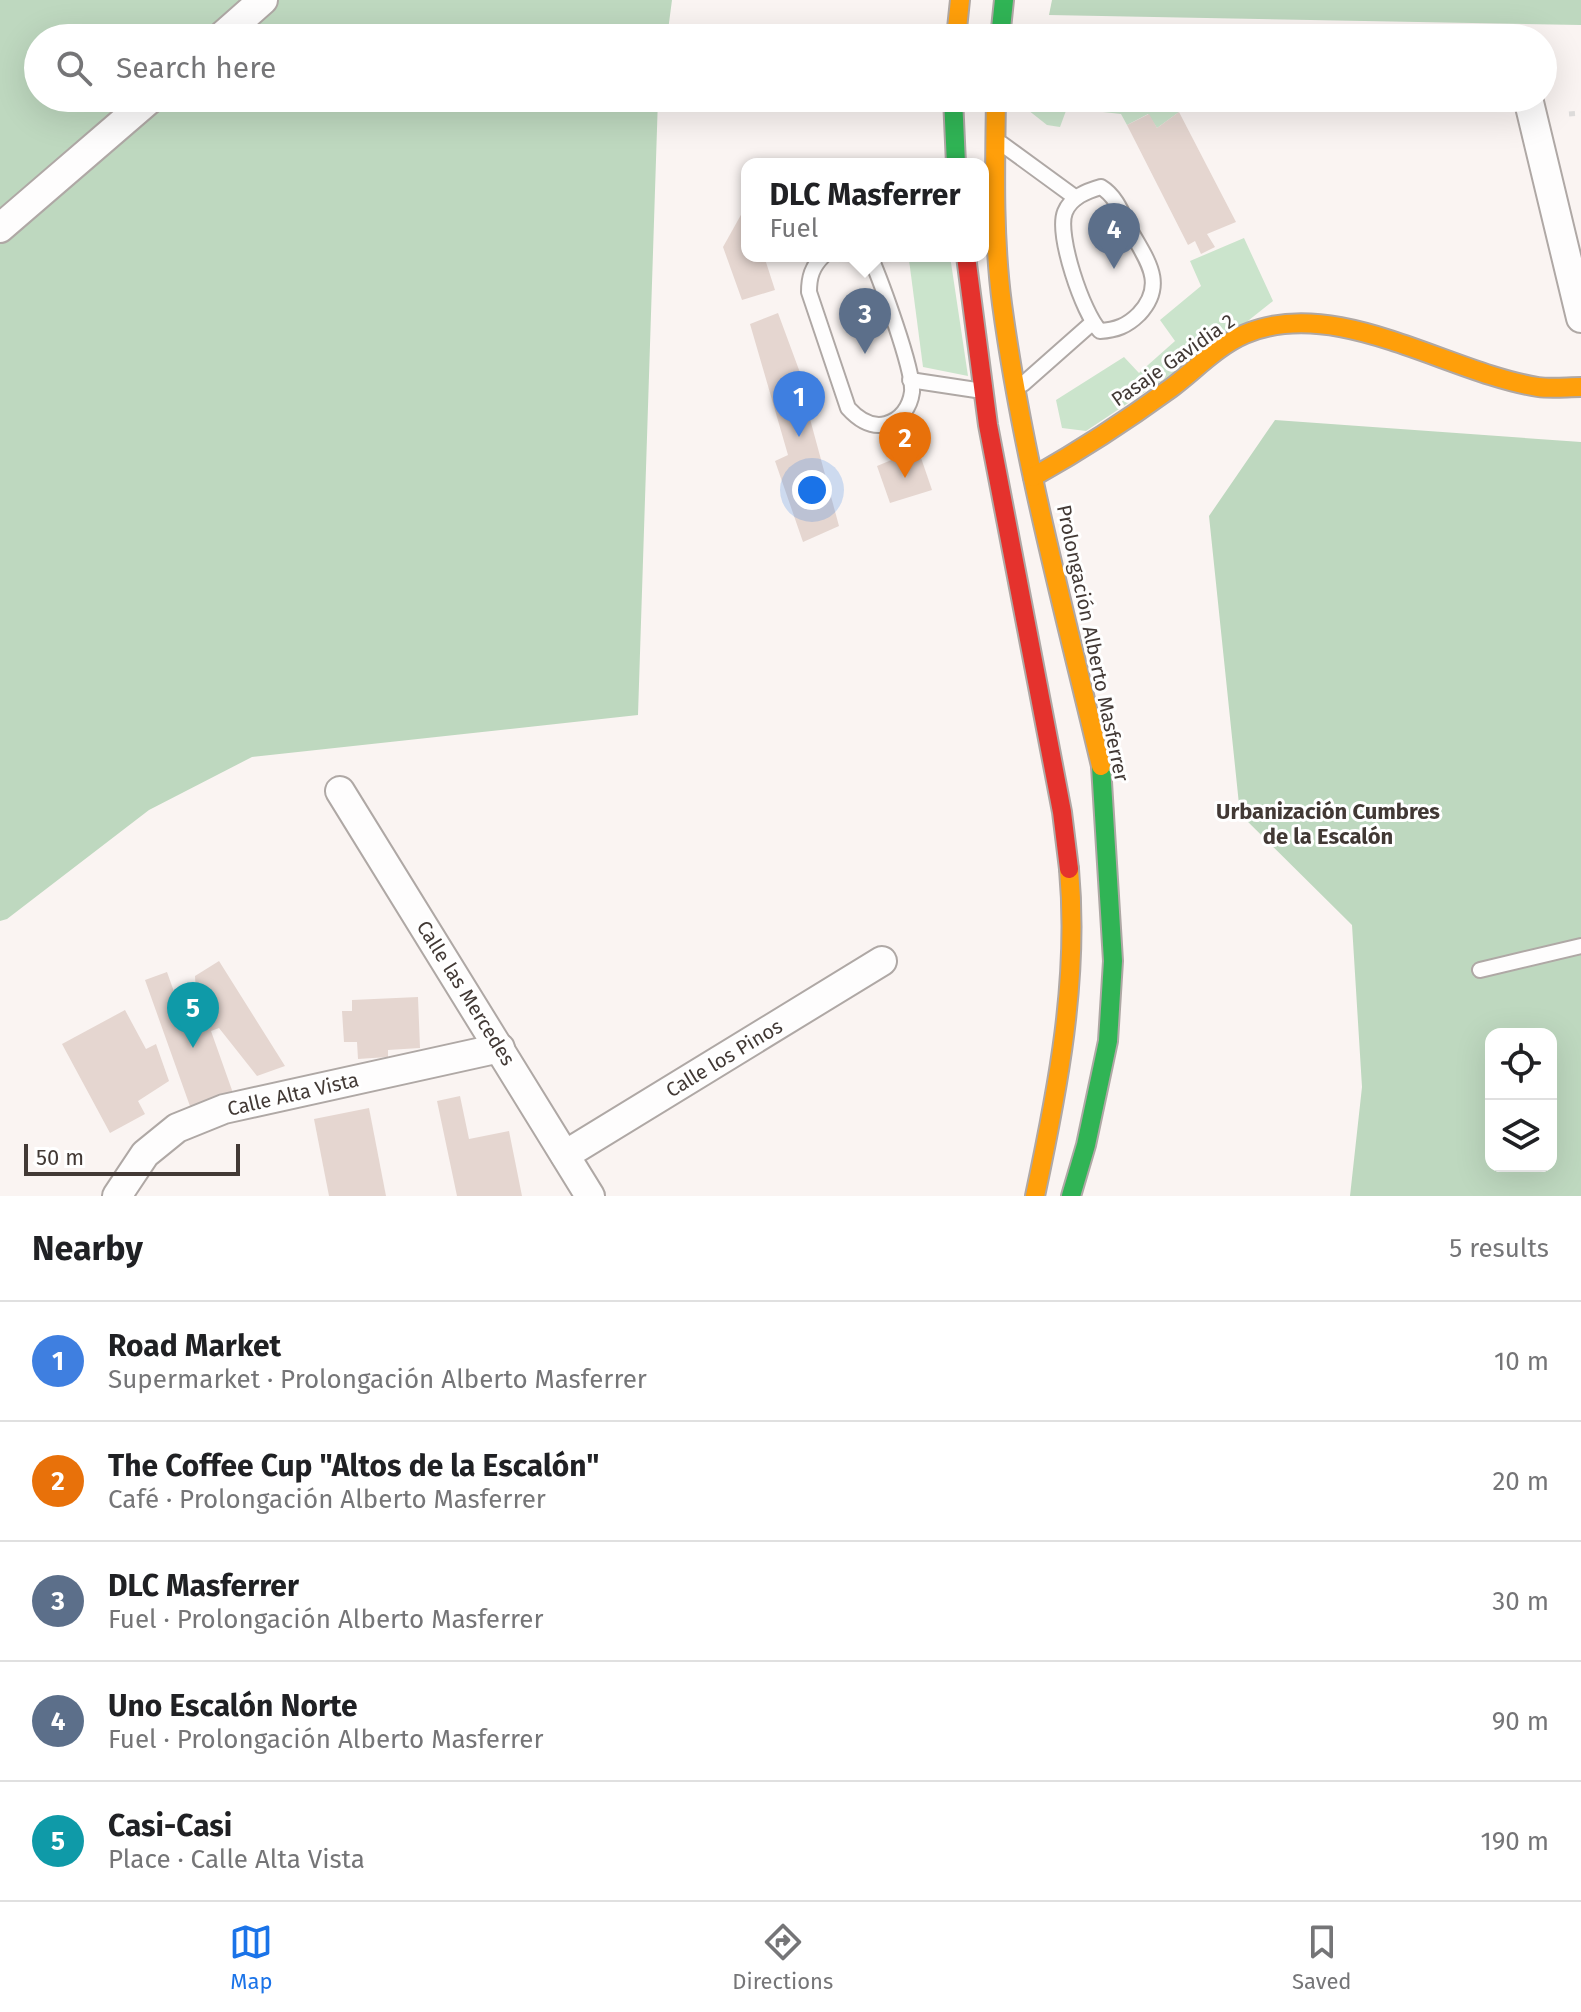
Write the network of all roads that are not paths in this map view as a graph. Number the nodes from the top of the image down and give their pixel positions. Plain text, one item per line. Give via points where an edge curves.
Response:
1 (263, 0) edge
2 (960, 0) edge
3 (1004, 0) edge
4 (236, 24) edge
5 (957, 24) edge
6 (1001, 24) edge
7 (135, 112) edge
8 (954, 112) edge
9 (996, 112) edge
10 (1531, 112) edge
11 (995, 138) junction
12 (956, 158) edge
13 (1076, 198) junction
14 (0, 228) edge
15 (817, 262) edge
16 (872, 262) edge
17 (967, 262) edge
18 (1581, 318) edge
19 (1092, 323) junction
20 (910, 380) junction
21 (1581, 387) edge
22 (1016, 389) junction
23 (985, 392) junction
24 (1033, 477) junction
25 (340, 791) dead end
26 (1581, 946) edge
27 (882, 961) dead end
28 (1480, 970) dead end
29 (500, 1048) junction
30 (565, 1155) junction
31 (118, 1196) edge
32 (590, 1196) edge
33 (1035, 1196) edge
34 (1071, 1196) edge

1 - 4 street
2 - 5 main road
3 - 6 main road
7 - 14 street
8 - 12 main road
9 - 11 main road, Prolongación Alberto Masferrer
10 - 18 street
11 - 13 lane
11 - 22 main road, Prolongación Alberto Masferrer via 1002,302
13 - 19 lane via 1062,225 1074,278
13 - 19 lane via 1101,187 1110,192 1146,258 1154,285 1150,301 1124,327 1100,331
15 - 20 lane via 809,292 848,408 865,421 889,423 908,406
16 - 20 lane
17 - 23 main road
19 - 22 lane
20 - 23 lane
21 - 24 main road, Pasaje Gavidia 2 via 1539,387 1384,338 1295,322 1268,326 1244,335 1134,415
22 - 24 main road, Prolongación Alberto Masferrer
23 - 33 main road via 1067,849 1067,1032
24 - 34 main road, Prolongación Alberto Masferrer via 1103,776 1112,946 1108,1041
25 - 29 street, Calle las Mercedes
26 - 28 lane
27 - 30 street, Calle los Pinos
29 - 30 street, Calle las Mercedes
29 - 31 street, Calle Alta Vista via 224,1109 177,1128 145,1154
30 - 32 street, Calle las Mercedes

